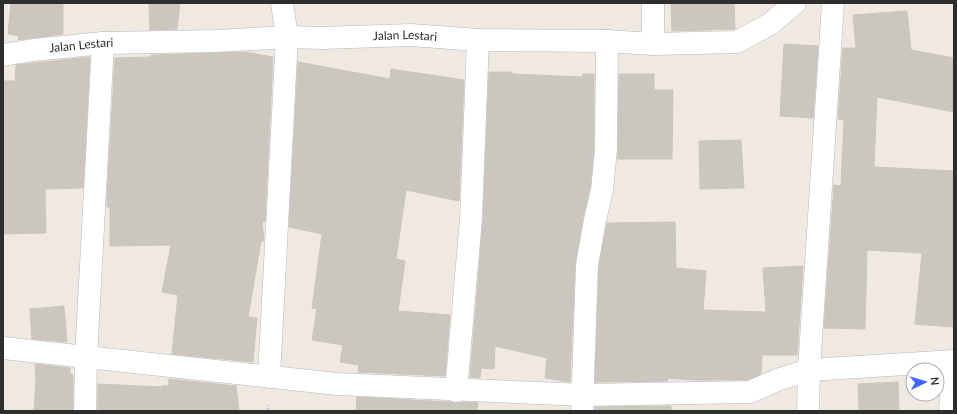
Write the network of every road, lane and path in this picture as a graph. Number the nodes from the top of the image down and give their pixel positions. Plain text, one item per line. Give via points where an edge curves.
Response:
1 (282, 3) edge
2 (652, 3) edge
3 (795, 3) edge
4 (833, 3) edge
5 (287, 37) junction
6 (478, 40) junction
7 (608, 41) junction
8 (103, 43) junction
9 (653, 44) junction
10 (3, 55) edge
11 (3, 348) edge
12 (86, 357) junction
13 (954, 361) edge
14 (809, 370) junction
15 (269, 376) junction
16 (456, 391) junction
17 (582, 403) edge
18 (85, 411) edge
19 (808, 411) edge
20 (950, 411) edge

1 - 5 street
2 - 9 street
3 - 9 street, Jalan Lestari via 770,24 737,42
4 - 14 street
5 - 6 street, Jalan Lestari via 411,35
5 - 8 street, Jalan Lestari
5 - 15 street
6 - 7 street, Jalan Lestari
6 - 16 street via 471,219
7 - 9 street, Jalan Lestari
7 - 17 street via 606,149 602,190 587,265
8 - 10 street, Jalan Lestari
8 - 12 street
11 - 12 street
12 - 15 street
12 - 18 street
13 - 14 street
13 - 20 street
14 - 17 street via 750,392
14 - 19 street
15 - 16 street via 337,384
16 - 17 street

